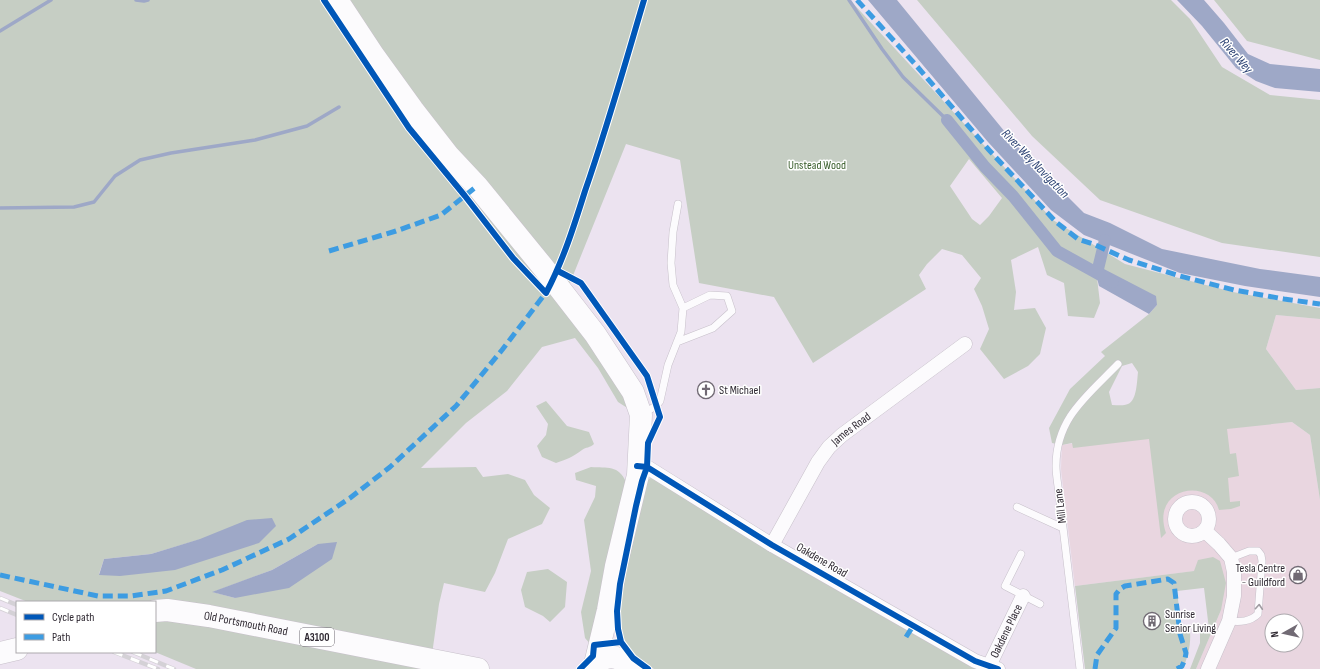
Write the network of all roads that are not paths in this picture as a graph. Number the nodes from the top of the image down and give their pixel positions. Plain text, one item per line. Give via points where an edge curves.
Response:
1 (337, 0) edge
2 (678, 204) dead end
3 (683, 308) junction
4 (677, 342) junction
5 (965, 344) dead end
6 (1118, 364) dead end
7 (641, 415) junction
8 (638, 466) junction
9 (1017, 507) dead end
10 (1063, 528) junction
11 (1204, 531) dead end
12 (772, 545) junction
13 (1021, 554) dead end
14 (1231, 558) junction
15 (1023, 596) junction
16 (1040, 604) dead end
17 (608, 610) junction
18 (156, 611) edge
19 (1229, 621) junction
20 (16, 649) edge
21 (0, 653) edge
22 (626, 665) edge
23 (593, 667) edge
24 (994, 667) edge
25 (478, 669) edge
26 (1080, 669) edge
27 (1208, 669) edge

1 - 7 main road via 413,110 595,334 633,392
2 - 3 lane via 671,263 673,285
3 - 4 lane via 681,332
3 - 4 lane via 710,295 727,296 732,311 713,328
4 - 7 lane via 668,365 660,401
5 - 12 street, James Road via 848,430 829,447
6 - 10 lane, Mill Lane via 1077,406 1062,432 1056,466
7 - 8 main road
8 - 12 street, Oakdene Road via 647,467
8 - 17 main road
9 - 10 lane
10 - 26 lane, Mill Lane
11 - 14 street
12 - 24 street, Oakdene Road via 975,661
13 - 15 lane, Oakdene Place via 1005,586
14 - 19 street via 1234,596
19 -> 14 lane via 1251,620 1258,614 1262,561 1261,554 1254,550
15 - 16 lane, Oakdene Place
15 - 24 street, Oakdene Place
17 - 22 main road via 614,644
17 - 23 main road
18 - 25 main road, Old Portsmouth Road / A3100 via 209,616
19 - 27 street
20 - 21 main road
22 - 23 main road via 607,658

